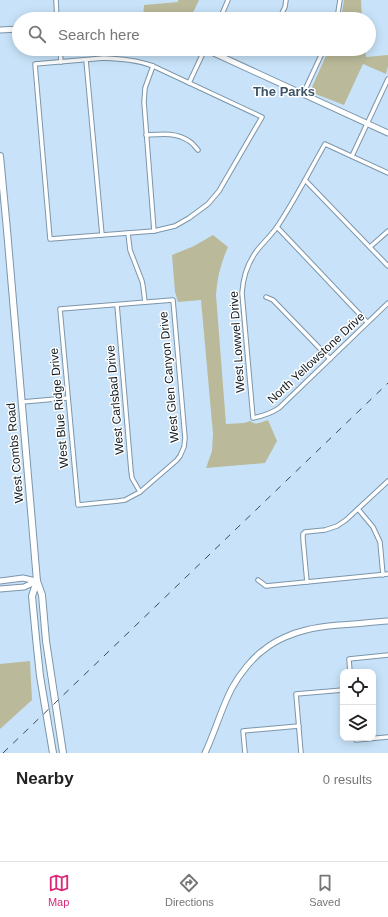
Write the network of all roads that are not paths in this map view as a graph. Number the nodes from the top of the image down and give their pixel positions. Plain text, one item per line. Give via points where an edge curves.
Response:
1 (56, 0) edge
2 (228, 0) edge
3 (286, 0) edge
4 (340, 0) edge
5 (57, 12) edge
6 (223, 12) edge
7 (282, 12) edge
8 (337, 12) edge
9 (12, 29) edge
10 (0, 30) edge
11 (61, 56) edge
12 (202, 56) edge
13 (220, 56) edge
14 (321, 56) edge
15 (86, 60) junction
16 (61, 62) junction
17 (153, 66) junction
18 (388, 79) edge
19 (189, 83) junction
20 (383, 89) junction
21 (388, 91) edge
22 (303, 94) junction
23 (367, 124) junction
24 (388, 133) edge
25 (146, 135) junction
26 (198, 150) dead end
27 (0, 156) edge
28 (352, 156) junction
29 (388, 173) edge
30 (305, 180) junction
31 (3, 216) edge
32 (277, 227) junction
33 (154, 231) junction
34 (388, 231) edge
35 (128, 233) junction
36 (102, 235) junction
37 (370, 247) junction
38 (388, 266) edge
39 (266, 297) dead end
40 (145, 302) junction
41 (388, 303) edge
42 (116, 304) junction
43 (368, 322) junction
44 (330, 359) junction
45 (68, 398) junction
46 (22, 402) junction
47 (253, 418) joint
48 (388, 481) edge
49 (140, 492) junction
50 (358, 509) junction
51 (388, 574) edge
52 (383, 575) junction
53 (258, 580) dead end
54 (0, 581) edge
55 (37, 582) junction
56 (307, 582) junction
57 (0, 589) edge
58 (388, 621) edge
59 (388, 655) edge
60 (350, 669) edge
61 (340, 690) edge
62 (299, 726) junction
63 (388, 737) edge
64 (376, 738) edge
65 (53, 753) edge
66 (63, 753) edge
67 (205, 753) edge
68 (245, 753) edge
69 (301, 753) edge

1 - 5 street
2 - 6 street
3 - 7 street
4 - 8 street
9 - 10 street
11 - 16 street
12 - 19 street
13 - 22 street
14 - 22 street
15 - 16 street
15 - 17 street via 126,59
15 - 36 street
16 - 36 street via 35,64 50,239
17 - 19 street
17 - 25 street via 145,88
18 - 20 street
19 - 33 street via 262,117 224,183 208,204 184,222
20 - 21 street
20 - 23 street
22 - 23 street
23 - 24 street
23 - 28 street
25 - 26 street via 177,135 191,141
25 - 33 street
27 - 31 main road, West Combs Road
28 - 29 street
28 - 30 street, West Lowwel Drive via 325,144
30 - 32 street, West Lowwel Drive
30 - 37 street
31 - 46 main road, West Combs Road
32 - 43 street
32 - 47 street, West Lowwel Drive via 253,256 243,284 242,300
33 - 35 street
34 - 37 street
35 - 36 street
35 - 40 street via 130,250 142,281
37 - 38 street
39 - 44 street via 273,300
40 - 42 street
40 - 49 street, West Glen Canyon Drive via 172,300 185,438 183,452 177,460
41 - 43 street, North Yellowstone Drive
42 - 45 street, West Blue Ridge Drive via 60,309
42 - 49 street, West Carlsbad Drive via 131,471
43 - 44 street, North Yellowstone Drive
44 - 47 street, North Yellowstone Drive via 279,408 272,413
45 - 46 street
45 - 49 street, West Blue Ridge Drive via 78,505 125,500
46 - 55 main road, West Combs Road
48 - 50 street
50 - 52 street via 373,527 380,542
50 - 56 street via 337,526 303,534
51 - 52 street
52 - 56 street
53 - 56 street via 266,586
54 - 55 street via 22,578
55 - 57 street via 24,587
55 - 65 main road, West Combs Road via 32,596 40,676
55 - 66 main road, West Combs Road via 42,596 46,641
58 - 67 street via 307,629 291,634 265,648 232,688
59 - 60 street via 349,659
61 - 62 street via 296,694
62 - 68 street via 243,731
62 - 69 street
63 - 64 street

